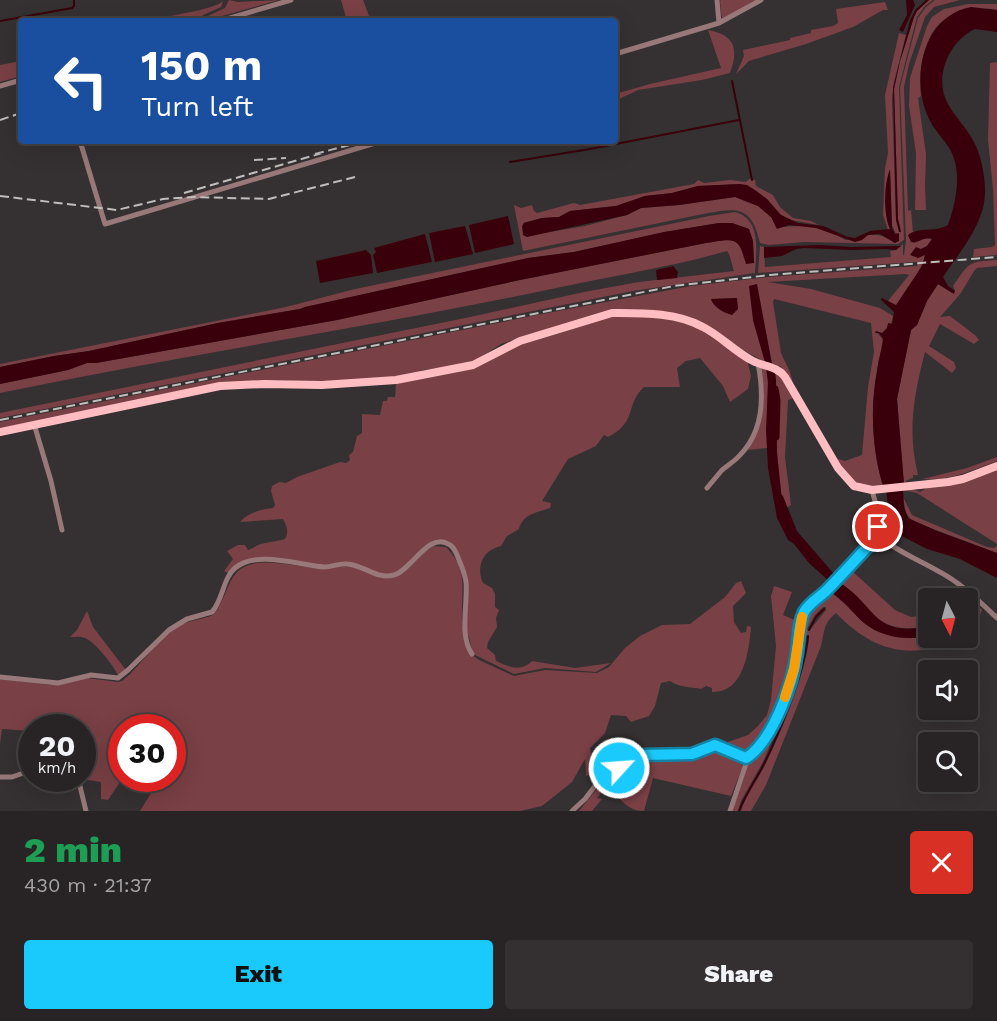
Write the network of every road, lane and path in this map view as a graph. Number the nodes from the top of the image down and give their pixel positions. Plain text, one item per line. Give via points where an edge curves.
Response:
1 (291, 0) edge
2 (717, 0) edge
3 (760, 0) edge
4 (230, 18) edge
5 (719, 23) junction
6 (618, 53) edge
7 (18, 81) edge
8 (0, 86) edge
9 (81, 144) edge
10 (372, 144) edge
11 (766, 365) junction
12 (34, 424) junction
13 (0, 432) edge
14 (997, 466) edge
15 (707, 488) dead end
16 (872, 490) junction
17 (62, 530) dead end
18 (877, 535) junction
19 (997, 618) edge
20 (472, 654) dead end
21 (0, 676) edge
22 (746, 758) junction
23 (18, 775) edge
24 (0, 777) edge
25 (81, 792) edge
26 (86, 811) edge
27 (572, 811) edge
28 (730, 811) edge

1 - 4 street
2 - 5 street
3 - 5 street
5 - 6 street
7 - 8 street
9 - 10 street via 105,224
11 - 12 main road via 691,321 612,313 520,341 485,361 458,369 386,381 220,387
11 - 15 street via 754,434 740,456
11 - 16 main road via 778,369 785,377 844,476 855,486
12 - 13 main road
12 - 17 street
14 - 16 main road via 963,479
16 - 18 street
18 - 19 street via 957,582
18 - 22 street via 803,614 794,669 783,700 767,735
20 - 21 street via 466,630 465,576 453,548 441,542 425,547 399,574 388,577 346,563 322,567 262,558 247,562 232,571 212,612 187,619 163,634 118,678 92,675 52,683
22 - 27 street via 715,745 692,754 644,755 605,775
22 - 28 street
23 - 24 street
25 - 26 street

